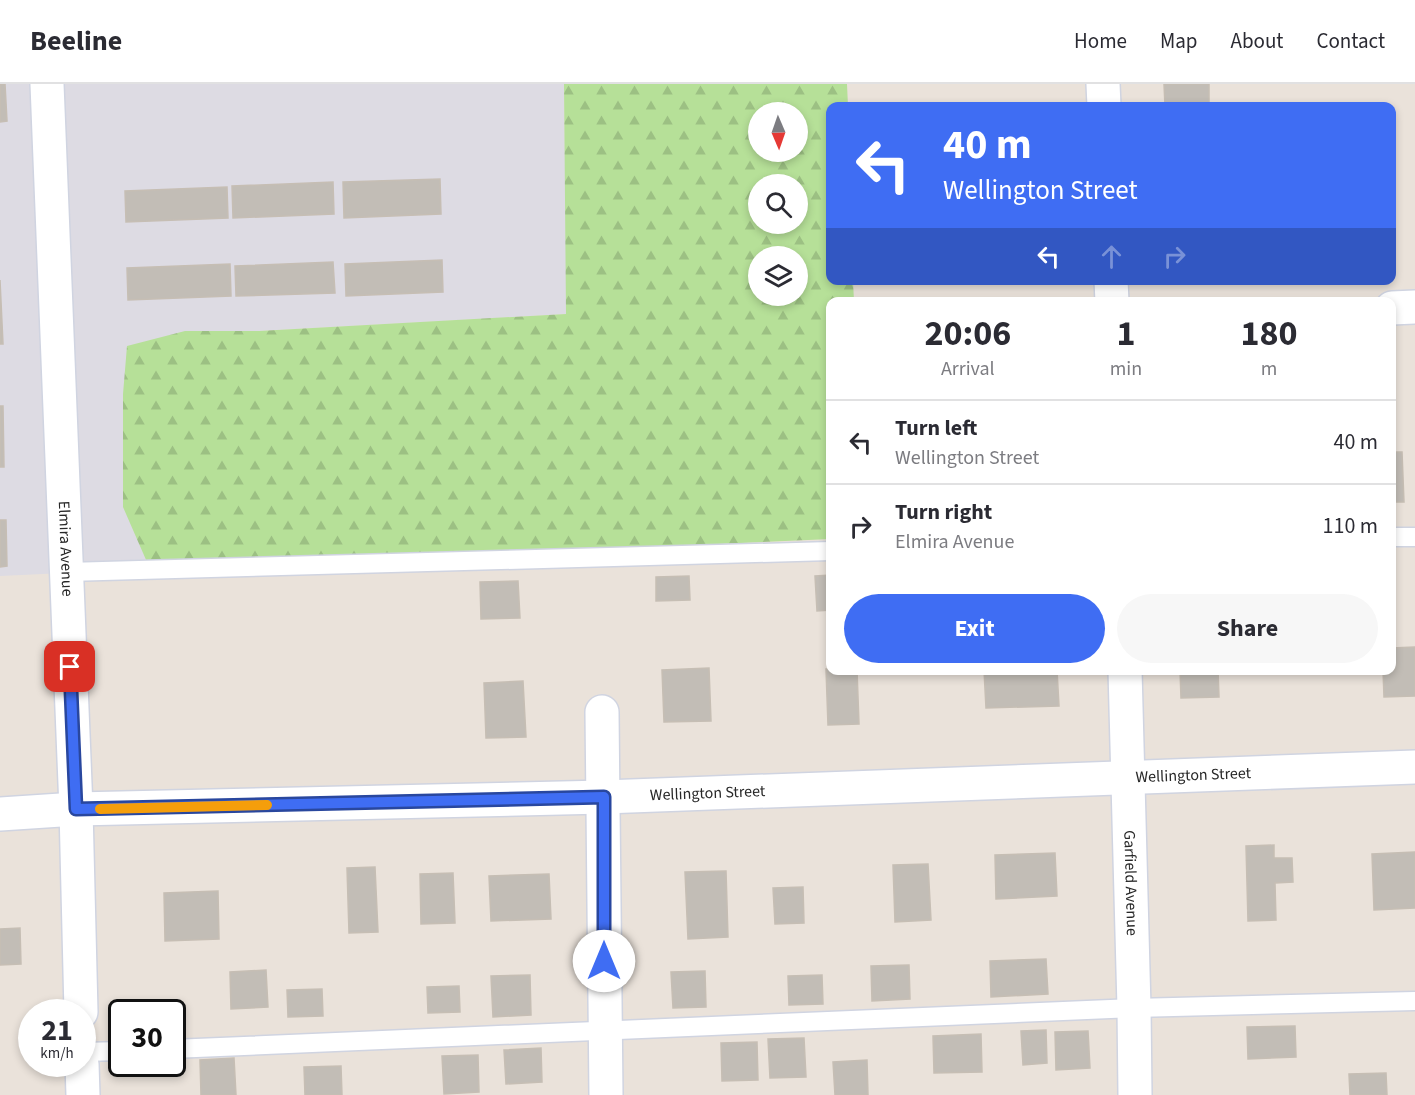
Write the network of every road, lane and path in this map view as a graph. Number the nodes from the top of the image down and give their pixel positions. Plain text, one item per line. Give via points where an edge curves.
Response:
1 (47, 84) edge
2 (1103, 84) edge
3 (1104, 102) edge
4 (1415, 307) edge
5 (1396, 308) edge
6 (1396, 537) edge
7 (1415, 537) edge
8 (826, 551) edge
9 (67, 572) junction
10 (1125, 675) edge
11 (602, 712) dead end
12 (1415, 767) edge
13 (1127, 778) junction
14 (604, 797) junction
15 (76, 809) junction
16 (0, 814) edge
17 (81, 999) edge
18 (1415, 1001) edge
19 (1134, 1008) junction
20 (604, 1032) junction
21 (186, 1048) edge
22 (82, 1077) edge
23 (83, 1095) edge
24 (606, 1095) edge
25 (1135, 1095) edge

1 - 9 street, Elmira Avenue
2 - 3 street
4 - 5 street
6 - 7 lane
8 - 9 lane
9 - 15 street, Elmira Avenue
10 - 13 street, Garfield Avenue
11 - 14 street
12 - 13 street, Wellington Street
13 - 14 street, Wellington Street
13 - 19 street, Garfield Avenue
14 - 15 street, Wellington Street
14 - 20 street
15 - 16 street, Wellington Street
15 - 17 street, Elmira Avenue
18 - 19 lane
19 - 20 lane
19 - 25 street, Garfield Avenue
20 - 21 lane
20 - 24 street
22 - 23 street

